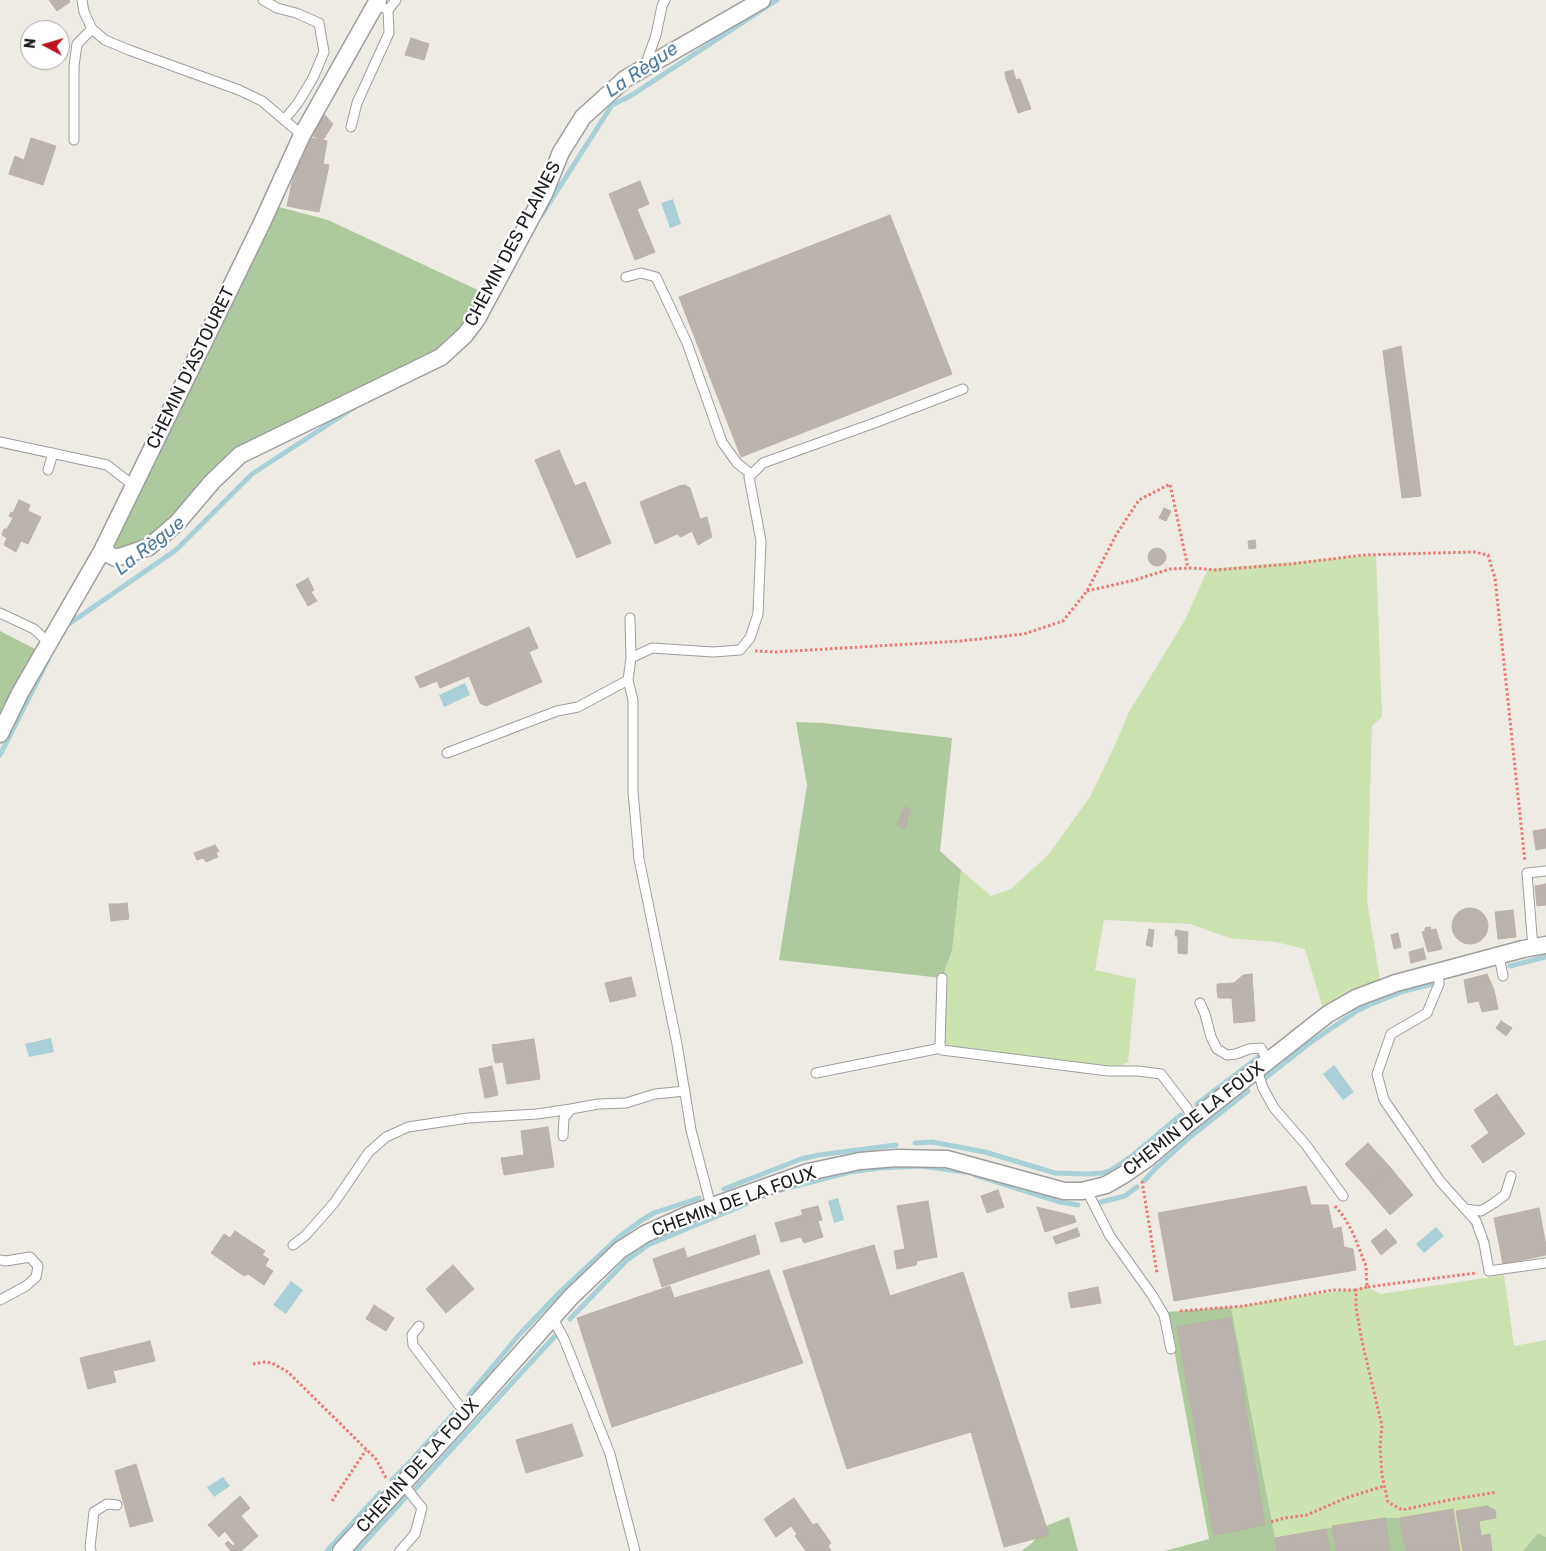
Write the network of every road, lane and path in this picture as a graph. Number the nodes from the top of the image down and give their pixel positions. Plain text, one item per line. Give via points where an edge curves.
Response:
1 (82, 0) edge
2 (263, 0) edge
3 (396, 0) edge
4 (665, 0) edge
5 (762, 0) edge
6 (381, 5) edge
7 (92, 29) junction
8 (644, 68) junction
9 (284, 120) junction
10 (351, 127) dead end
11 (302, 135) junction
12 (74, 140) dead end
13 (626, 277) dead end
14 (963, 389) dead end
15 (0, 442) edge
16 (53, 453) junction
17 (48, 470) dead end
18 (751, 474) junction
19 (134, 486) junction
20 (102, 551) junction
21 (1188, 568) junction
22 (1087, 591) junction
23 (0, 613) edge
24 (630, 618) dead end
25 (49, 643) junction
26 (740, 650) junction
27 (631, 658) junction
28 (628, 680) junction
29 (0, 734) edge
30 (447, 753) dead end
31 (1546, 871) edge
32 (1526, 873) junction
33 (1540, 946) edge
34 (1499, 956) junction
35 (1438, 972) junction
36 (1503, 976) dead end
37 (942, 978) dead end
38 (1200, 1003) dead end
39 (940, 1048) junction
40 (1263, 1065) junction
41 (816, 1074) dead end
42 (685, 1091) junction
43 (572, 1109) junction
44 (1193, 1120) junction
45 (563, 1136) dead end
46 (1135, 1167) junction
47 (1511, 1176) dead end
48 (1086, 1190) junction
49 (1343, 1196) dead end
50 (1332, 1202) dead end
51 (711, 1206) junction
52 (1465, 1209) junction
53 (294, 1245) dead end
54 (0, 1260) edge
55 (1546, 1263) edge
56 (1489, 1271) junction
57 (1157, 1273) dead end
58 (1367, 1287) junction
59 (1356, 1290) junction
60 (0, 1300) edge
61 (1180, 1312) dead end
62 (552, 1318) junction
63 (419, 1326) dead end
64 (1171, 1349) dead end
65 (254, 1364) dead end
66 (467, 1413) junction
67 (366, 1450) junction
68 (1384, 1486) junction
69 (398, 1489) junction
70 (1497, 1492) dead end
71 (332, 1501) dead end
72 (117, 1505) dead end
73 (1271, 1522) dead end
74 (91, 1551) edge
75 (341, 1551) edge
76 (400, 1551) edge
77 (635, 1551) edge

1 - 7 lane
2 - 9 lane via 319,23 324,52 313,78
3 - 6 lane
4 - 8 lane
5 - 8 street, CHEMIN DES PLAINES
6 - 10 lane via 389,33 357,103
6 - 11 street, CHEMIN D'ASTOURET
7 - 9 lane via 105,40 129,50 247,93
7 - 12 lane via 77,44
8 - 20 street, CHEMIN DES PLAINES via 625,79 584,117 561,152 544,194 477,319 441,357 240,456 212,482 178,522 148,547 116,558
9 - 11 lane
11 - 19 street, CHEMIN D'ASTOURET
13 - 18 lane via 641,273 656,278 687,342 722,442 737,463
14 - 18 lane via 763,463
15 - 16 lane
16 - 17 lane
16 - 19 lane via 107,465
18 - 26 lane via 761,541 758,614 750,638
19 - 20 street, CHEMIN D'ASTOURET
20 - 25 street, CHEMIN D'ASTOURET
21 - 22 path via 1170,569
21 - 22 path via 1170,484 1139,500 1116,535
21 - 32 path via 1216,570 1363,555 1474,552 1488,555 1495,578
22 - 26 path via 1063,621 1024,634 786,652
23 - 25 lane via 34,629
24 - 27 lane
25 - 29 street, CHEMIN D'ASTOURET
26 - 27 lane via 713,652 652,648
27 - 28 lane
28 - 30 lane via 578,707 557,711
28 - 42 lane via 633,700 632,792 639,859
31 - 32 lane
32 - 33 lane
33 - 34 street, CHEMIN DE LA FOUX
34 - 35 street, CHEMIN DE LA FOUX
34 - 36 lane
35 - 40 street, CHEMIN DE LA FOUX via 1356,998 1328,1014
35 - 52 lane via 1439,984 1427,1013 1391,1034 1376,1074 1384,1100 1440,1181
37 - 39 lane
38 - 40 lane via 1217,1049 1226,1055 1261,1048
39 - 41 lane
39 - 44 lane via 1108,1071 1161,1074
40 - 44 street, CHEMIN DE LA FOUX
40 - 49 lane via 1263,1088 1274,1108
42 - 43 lane via 655,1094 626,1103
42 - 51 lane
43 - 45 lane via 564,1118
43 - 53 lane via 460,1119 408,1127 386,1136 369,1152 334,1203
44 - 46 street, CHEMIN DE LA FOUX
46 - 48 street, CHEMIN DE LA FOUX via 1106,1185
46 - 57 path via 1142,1183
47 - 52 lane via 1505,1195 1481,1211
48 - 51 street, CHEMIN DE LA FOUX via 1064,1191 948,1159 897,1158 860,1161 808,1172
48 - 64 lane via 1110,1236 1164,1315
50 - 58 path via 1353,1233 1366,1266
51 - 62 street, CHEMIN DE LA FOUX via 645,1234 620,1250
52 - 56 lane via 1476,1221
54 - 60 lane via 30,1257 38,1266 36,1277 26,1286
55 - 56 lane
56 - 58 path
58 - 59 path
59 - 61 path via 1333,1290 1244,1306
59 - 68 path via 1362,1341 1382,1426 1380,1447
62 - 66 street, CHEMIN DE LA FOUX
62 - 77 lane via 564,1339 610,1454
63 - 66 lane via 412,1335 413,1345
65 - 67 path via 272,1363 288,1372
66 - 69 street, CHEMIN DE LA FOUX
67 - 69 path
67 - 71 path
68 - 70 path via 1388,1502 1402,1510
68 - 73 path via 1346,1498 1307,1516
69 - 75 street, CHEMIN DE LA FOUX
69 - 76 lane via 422,1508 415,1534
72 - 74 lane via 107,1504 94,1512

